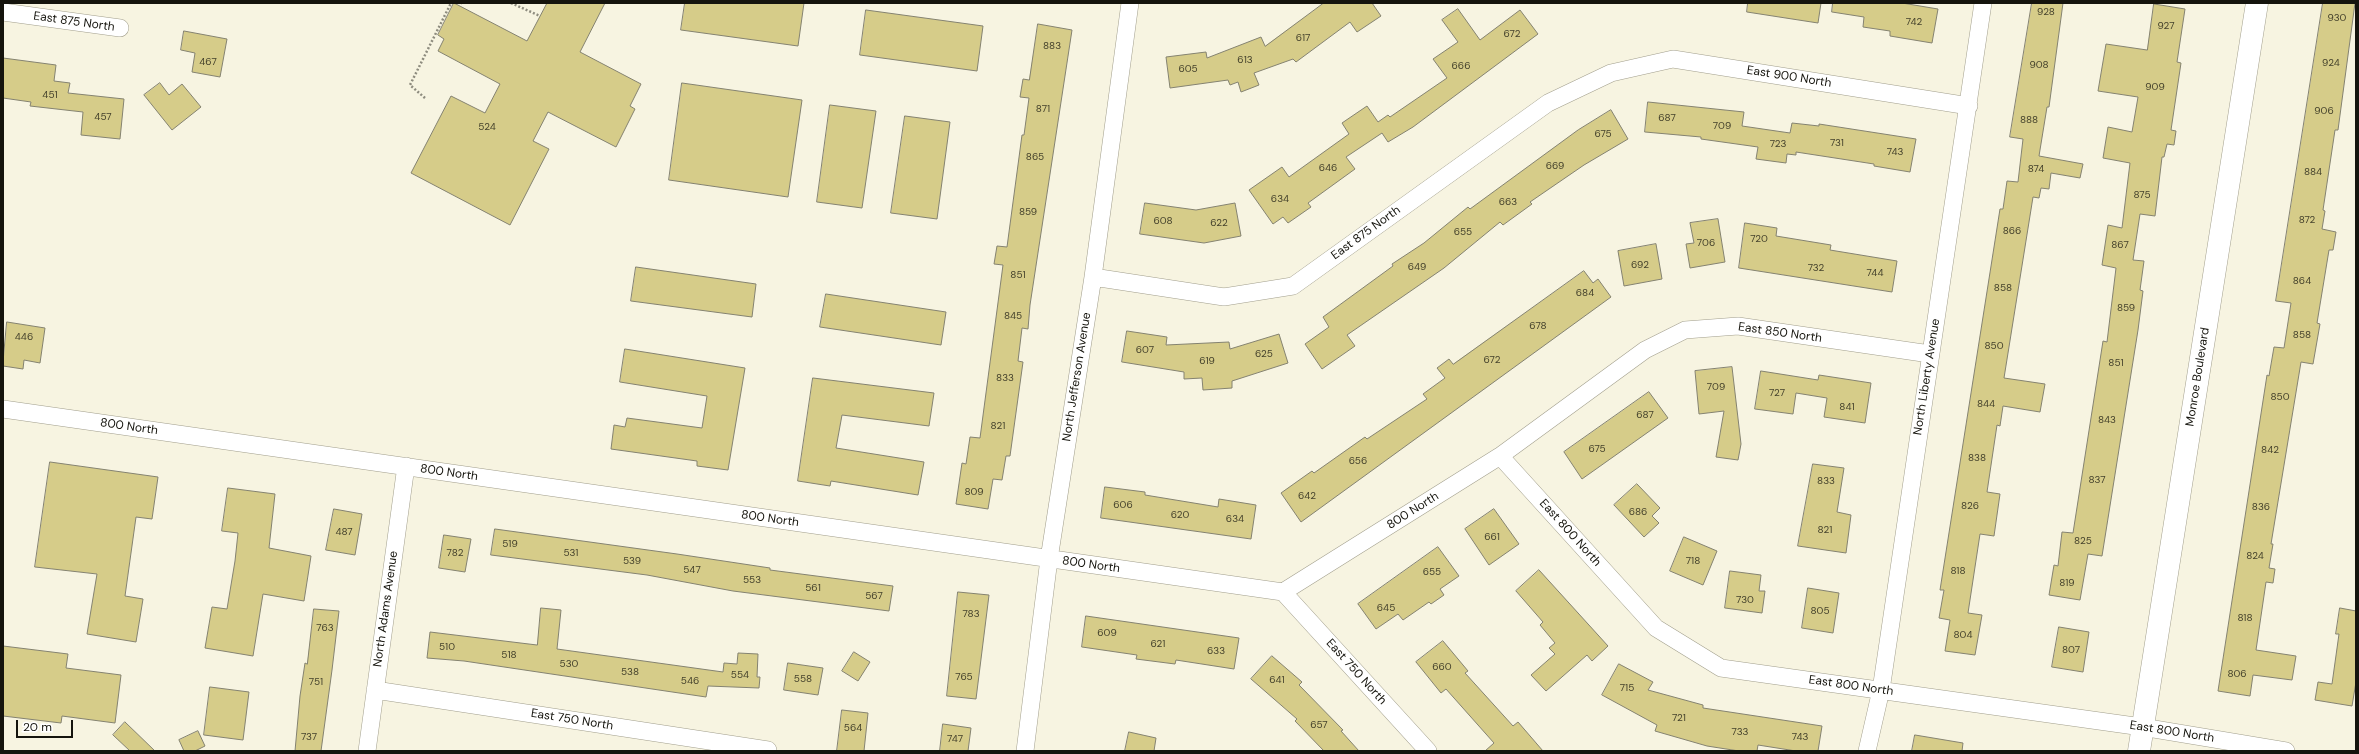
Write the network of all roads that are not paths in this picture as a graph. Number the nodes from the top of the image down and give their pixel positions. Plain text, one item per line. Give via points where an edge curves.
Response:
1 (1130, 3) edge
2 (1984, 3) edge
3 (2257, 3) edge
4 (3, 12) edge
5 (120, 28) dead end
6 (1610, 73) joint
7 (1969, 106) junction
8 (1093, 277) junction
9 (1930, 354) junction
10 (3, 408) edge
11 (1500, 456) junction
12 (406, 466) junction
13 (1049, 559) junction
14 (1283, 592) junction
15 (375, 690) junction
16 (1881, 690) junction
17 (2142, 727) junction
18 (768, 750) edge
19 (366, 751) edge
20 (1025, 751) edge
21 (1428, 751) edge
22 (1867, 751) edge
23 (2139, 751) edge
24 (2286, 751) edge

1 - 8 street, North Jefferson Avenue
2 - 7 street, North Liberty Avenue
3 - 17 street, Monroe Boulevard
4 - 5 street, East 875 North
6 - 7 street, East 900 North via 1673,59
6 - 8 street, East 875 North via 1548,103 1293,286 1224,297
7 - 9 street, North Liberty Avenue
8 - 13 street, North Jefferson Avenue
9 - 11 street, East 850 North via 1738,326 1685,330 1645,350
9 - 16 street, North Liberty Avenue
10 - 12 street, 800 North
11 - 14 street, 800 North
11 - 16 street, East 800 North via 1656,628 1688,648 1721,668
12 - 13 street, 800 North
12 - 15 street, North Adams Avenue
13 - 14 street, 800 North
13 - 20 street, North Jefferson Avenue
14 - 21 street, East 750 North
15 - 18 street, East 750 North
15 - 19 street, North Adams Avenue
16 - 17 street, East 800 North
16 - 22 street, North Liberty Avenue
17 - 23 street, Monroe Boulevard
17 - 24 street, East 800 North

